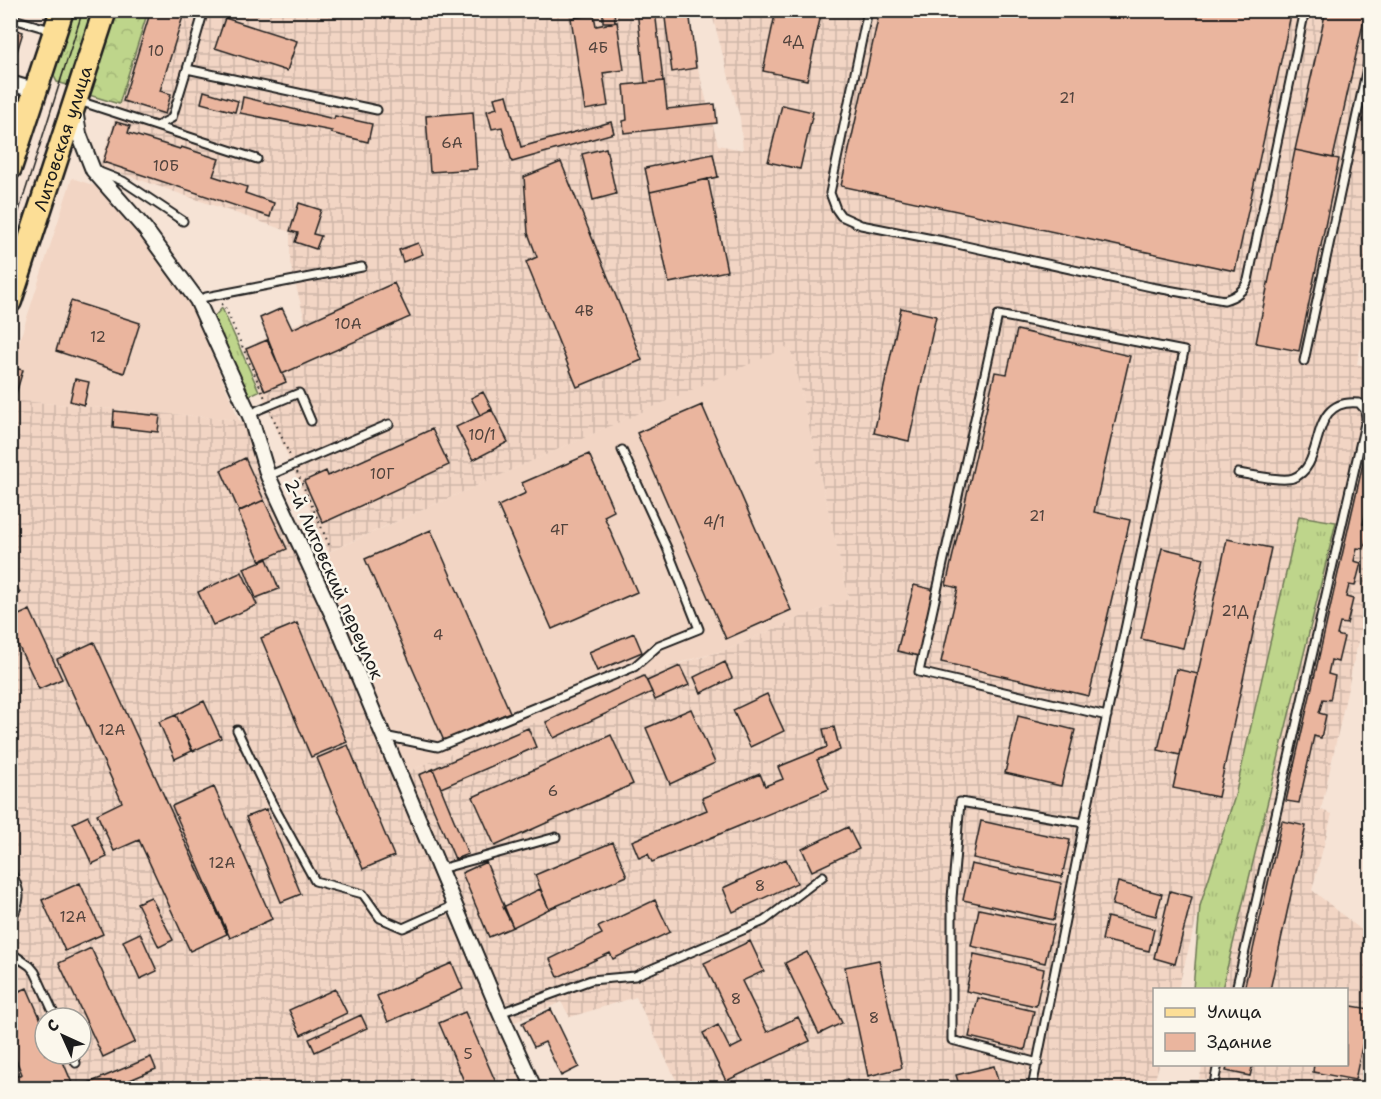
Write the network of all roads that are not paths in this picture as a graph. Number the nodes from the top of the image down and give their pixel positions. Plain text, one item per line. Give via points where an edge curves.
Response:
1 (105, 10) edge
2 (204, 10) edge
3 (868, 10) edge
4 (1305, 10) edge
5 (10, 18) edge
6 (59, 21) edge
7 (1371, 54) edge
8 (187, 69) junction
9 (10, 83) edge
10 (37, 91) junction
11 (75, 102) junction
12 (377, 110) dead end
13 (157, 126) junction
14 (256, 159) dead end
15 (10, 168) edge
16 (93, 170) junction
17 (183, 221) dead end
18 (362, 267) dead end
19 (197, 300) junction
20 (10, 301) edge
21 (1304, 361) dead end
22 (250, 416) junction
23 (311, 422) dead end
24 (388, 424) dead end
25 (622, 450) dead end
26 (1238, 473) dead end
27 (268, 476) junction
28 (1107, 716) junction
29 (237, 730) dead end
30 (384, 736) junction
31 (1084, 824) junction
32 (556, 837) dead end
33 (440, 869) junction
34 (10, 870) edge
35 (823, 876) dead end
36 (455, 905) junction
37 (10, 923) edge
38 (10, 952) edge
39 (1236, 988) edge
40 (50, 1006) edge
41 (500, 1013) junction
42 (1038, 1063) junction
43 (1218, 1066) edge
44 (534, 1089) edge
45 (1032, 1089) edge
46 (1213, 1089) edge

1 - 11 main road, Литовская улица
2 - 8 lane
3 - 4 lane via 830,193 841,216 861,225 1224,300 1240,292 1248,280
5 - 6 lane
6 - 10 main road
7 - 21 lane
8 - 12 lane
8 - 13 lane via 172,118
9 - 10 street
10 - 11 main road
10 - 15 main road
11 - 13 lane
11 - 16 street, 2-й Литовский переулок via 79,134
11 - 20 main road, Литовская улица
13 - 14 lane
16 - 17 lane via 123,181
16 - 19 street, 2-й Литовский переулок via 145,229
18 - 19 lane
19 - 22 street, 2-й Литовский переулок
22 - 23 lane via 299,393
22 - 27 street, 2-й Литовский переулок
24 - 27 lane
25 - 30 lane via 699,629 659,645 634,667 438,747
26 - 39 lane via 1291,479 1303,473 1321,425 1331,410 1346,401 1359,403 1365,410
27 - 30 street, 2-й Литовский переулок
28 - 28 lane via 1184,351 999,315 919,672
28 - 31 lane
29 - 36 lane via 315,881 363,894 380,918 403,928
30 - 33 street, 2-й Литовский переулок
31 - 42 lane
31 - 42 lane via 960,802 951,898 952,1040
32 - 33 lane
33 - 36 street, 2-й Литовский переулок
34 - 37 lane via 21,893
35 - 41 lane via 764,921 635,976 591,980
36 - 41 street, 2-й Литовский переулок
38 - 40 lane via 30,966
41 - 44 street, 2-й Литовский переулок
42 - 45 lane
43 - 46 lane

